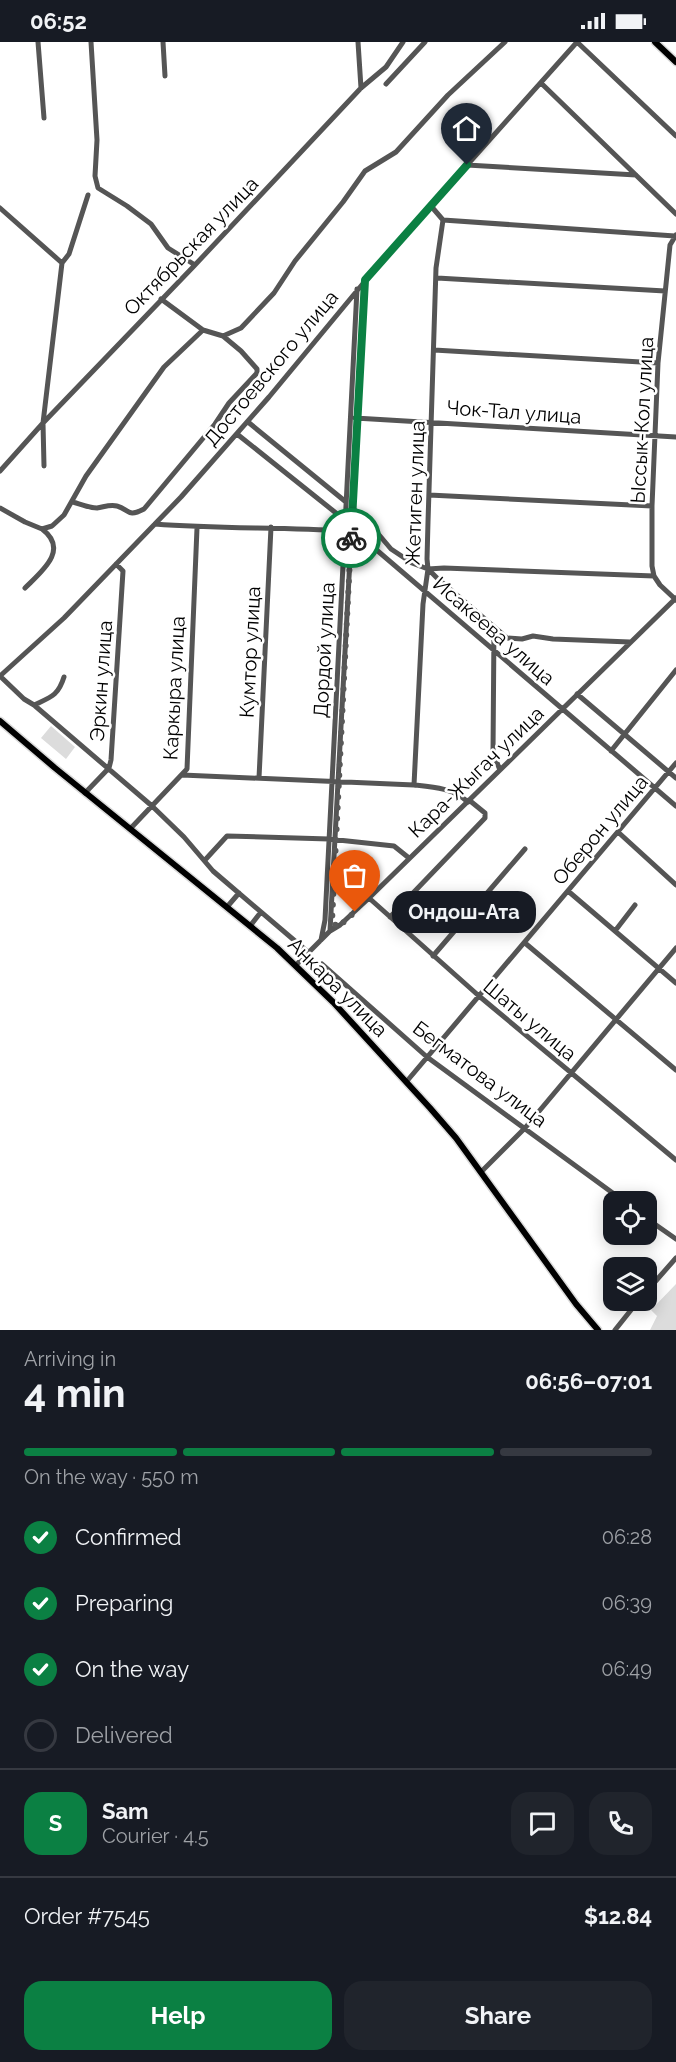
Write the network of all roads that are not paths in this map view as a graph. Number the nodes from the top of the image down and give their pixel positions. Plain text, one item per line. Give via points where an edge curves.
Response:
1 (38, 42) edge
2 (92, 42) edge
3 (163, 42) edge
4 (358, 42) edge
5 (403, 42) edge
6 (425, 42) edge
7 (505, 42) edge
8 (577, 42) edge
9 (655, 42) edge
10 (676, 62) edge
11 (165, 76) dead end
12 (541, 83) junction
13 (386, 84) dead end
14 (361, 88) junction
15 (44, 118) dead end
16 (676, 136) edge
17 (467, 165) junction
18 (636, 176) junction
19 (88, 195) dead end
20 (431, 206) junction
21 (0, 208) edge
22 (676, 214) edge
23 (443, 220) junction
24 (675, 235) edge
25 (62, 263) junction
26 (195, 265) junction
27 (437, 278) junction
28 (365, 280) junction
29 (357, 289) junction
30 (665, 291) junction
31 (364, 295) junction
32 (161, 299) junction
33 (345, 303) junction
34 (357, 307) junction
35 (203, 330) junction
36 (224, 336) junction
37 (434, 350) junction
38 (658, 363) junction
39 (350, 417) junction
40 (357, 418) junction
41 (248, 422) junction
42 (432, 422) junction
43 (43, 423) junction
44 (237, 434) junction
45 (655, 436) junction
46 (676, 436) edge
47 (266, 438) junction
48 (256, 449) junction
49 (44, 466) dead end
50 (0, 471) edge
51 (429, 495) junction
52 (73, 502) junction
53 (346, 502) junction
54 (652, 506) junction
55 (0, 508) edge
56 (353, 508) junction
57 (346, 521) junction
58 (155, 524) junction
59 (271, 527) junction
60 (197, 528) junction
61 (42, 529) junction
62 (352, 529) junction
63 (345, 531) junction
64 (116, 564) junction
65 (428, 569) junction
66 (654, 576) junction
67 (25, 588) dead end
68 (426, 591) junction
69 (676, 599) edge
70 (494, 627) junction
71 (630, 642) junction
72 (495, 651) junction
73 (676, 670) edge
74 (0, 676) edge
75 (64, 677) dead end
76 (577, 694) junction
77 (34, 705) junction
78 (561, 710) junction
79 (0, 721) edge
80 (624, 733) junction
81 (611, 751) junction
82 (676, 763) edge
83 (109, 768) junction
84 (500, 770) junction
85 (669, 772) junction
86 (182, 775) junction
87 (259, 778) junction
88 (676, 778) edge
89 (332, 782) junction
90 (339, 782) junction
91 (414, 785) junction
92 (655, 789) junction
93 (85, 793) junction
94 (469, 801) junction
95 (152, 806) junction
96 (676, 806) edge
97 (130, 829) junction
98 (618, 832) junction
99 (333, 840) junction
100 (525, 849) dead end
101 (409, 858) junction
102 (205, 860) junction
103 (676, 885) edge
104 (568, 891) junction
105 (239, 893) junction
106 (369, 898) junction
107 (635, 905) dead end
108 (227, 907) junction
109 (261, 912) junction
110 (390, 917) junction
111 (332, 922) junction
112 (250, 926) junction
113 (338, 927) junction
114 (330, 931) junction
115 (615, 931) junction
116 (321, 940) junction
117 (525, 943) junction
118 (676, 948) edge
119 (308, 952) junction
120 (433, 956) junction
121 (322, 964) dead end
122 (296, 965) junction
123 (659, 969) junction
124 (676, 983) edge
125 (479, 996) junction
126 (616, 1020) junction
127 (427, 1057) junction
128 (676, 1070) edge
129 (570, 1074) junction
130 (406, 1081) junction
131 (525, 1128) junction
132 (676, 1160) edge
133 (481, 1172) junction
134 (610, 1191) edge
135 (657, 1226) edge
136 (676, 1239) edge
137 (676, 1258) edge
138 (657, 1280) edge
139 (630, 1311) edge
140 (598, 1330) edge
141 (615, 1330) edge

1 - 15 street
2 - 26 street via 98,188 151,224 168,248
3 - 11 street
4 - 14 street
5 - 14 street, Октябрьская улица via 386,67
6 - 13 street
7 - 36 street via 448,95 396,152 365,171 274,293 241,328
8 - 12 street, Достоевского улица
8 - 16 street
9 - 10 main road
12 - 17 street, Достоевского улица
12 - 18 street
14 - 26 street, Октябрьская улица
17 - 18 street
17 - 20 street, Достоевского улица
18 - 22 street
19 - 25 street via 69,254
20 - 23 street
20 - 28 street, Достоевского улица
21 - 25 street
23 - 24 street
23 - 27 street, Жетиген улица
24 - 30 street, Ыссык-Кол улица via 670,245
25 - 43 street
26 - 32 street, Октябрьская улица
27 - 30 street
27 - 37 street, Жетиген улица
28 - 29 street, Достоевского улица
28 - 31 street, Дордой улица
29 - 31 street
29 - 33 street, Достоевского улица
29 - 34 street, Дордой улица
30 - 38 street, Ыссык-Кол улица
31 - 40 street, Дордой улица
32 - 35 street
32 - 43 street, Октябрьская улица
33 - 34 street via 353,302
33 - 41 street, Достоевского улица
34 - 39 street, Дордой улица
35 - 36 street
35 - 52 street via 164,366 86,476
36 - 52 street via 253,364 257,373 144,509 134,513 119,506 96,508
37 - 38 street
37 - 42 street, Жетиген улица
38 - 45 street, Ыссык-Кол улица
39 - 40 street, Чок-Тал улица
39 - 53 street, Дордой улица
40 - 42 street, Чок-Тал улица
40 - 56 street, Дордой улица
41 - 44 street, Достоевского улица
41 - 47 street, Исакеева улица
42 - 45 street, Чок-Тал улица
42 - 51 street, Жетиген улица
43 - 49 street
43 - 50 street, Октябрьская улица
44 - 48 street, Исакеева улица
44 - 58 street, Достоевского улица
45 - 46 street, Чок-Тал улица
45 - 54 street, Ыссык-Кол улица
47 - 48 street
47 - 53 street, Исакеева улица
48 - 57 street, Исакеева улица
51 - 54 street
51 - 65 street, Жетиген улица
52 - 61 street via 52,526
53 - 56 street, Исакеева улица
53 - 57 street, Дордой улица
54 - 66 street, Ыссык-Кол улица
55 - 61 street
56 - 62 street, Дордой улица
56 - 65 street, Исакеева улица via 391,549
57 - 62 street, Исакеева улица
57 - 63 street, Дордой улица
58 - 60 street
58 - 64 street, Достоевского улица
59 - 60 street
59 - 63 street
59 - 87 street, Кумтор улица
60 - 86 street, Каркыра улица via 187,769
61 - 67 street via 54,542 54,552 50,563
62 - 68 street, Исакеева улица
62 - 90 street, Дордой улица
63 - 89 street, Дордой улица
64 - 74 street, Достоевского улица via 57,626
64 - 83 street, Эркин улица via 123,571
65 - 66 street
65 - 68 street, Жетиген улица
65 - 70 street, Исакеева улица
66 - 69 street
68 - 72 street, Исакеева улица
68 - 91 street, Жетиген улица
69 - 71 street, Кара-Жыгач улица
70 - 71 street, Исакеева улица via 514,639 542,636
70 - 72 street
71 - 76 street, Кара-Жыгач улица
72 - 78 street, Исакеева улица
72 - 84 street via 493,753
73 - 80 street
74 - 77 street
75 - 77 street via 56,694
76 - 78 street, Кара-Жыгач улица
76 - 80 street, Исакеева улица
77 - 83 street
78 - 81 street, Исакеева улица
78 - 84 street, Кара-Жыгач улица
79 - 93 main road, Анкара улица
80 - 81 street
80 - 85 street, Исакеева улица
81 - 92 street, Исакеева улица
82 - 85 street, Оберон улица
83 - 93 street, Эркин улица
83 - 95 street
84 - 94 street, Кара-Жыгач улица
85 - 88 street, Исакеева улица
85 - 92 street, Оберон улица
86 - 87 street
86 - 95 street, Каркыра улица
87 - 89 street
89 - 90 street
89 - 99 street, Дордой улица
90 - 91 street
90 - 99 street, Дордой улица
91 - 94 street via 443,788
92 - 96 street, Исакеева улица
92 - 98 street, Оберон улица
93 - 97 main road, Анкара улица
94 - 101 street, Кара-Жыгач улица
94 - 110 street via 485,813 485,818
95 - 97 street, Каркыра улица
95 - 102 street
97 - 108 main road, Анкара улица
98 - 103 street
98 - 104 street, Оберон улица
99 - 101 street via 394,846
99 - 102 street via 227,836
99 - 111 street, Дордой улица
99 - 116 street, Дордой улица
100 - 120 street
101 - 106 street, Кара-Жыгач улица
102 - 105 street
104 - 115 street
104 - 117 street, Оберон улица
105 - 108 street
105 - 109 street
106 - 110 street, Шаты улица
106 - 113 street, Кара-Жыгач улица
107 - 115 street
108 - 112 main road, Анкара улица
109 - 112 street
109 - 119 street
110 - 120 street, Шаты улица
111 - 113 street
111 - 114 street, Дордой улица
112 - 122 main road, Анкара улица
113 - 114 street, Кара-Жыгач улица
114 - 116 street, Кара-Жыгач улица
115 - 123 street
116 - 119 street, Кара-Жыгач улица
117 - 125 street, Оберон улица
117 - 126 street
118 - 123 street
119 - 122 street, Кара-Жыгач улица
120 - 125 street, Шаты улица
121 - 127 street, Бегматова улица
122 - 130 main road, Анкара улица
123 - 124 street
123 - 126 street
125 - 127 street, Оберон улица
125 - 129 street, Шаты улица
126 - 128 street
126 - 129 street
127 - 130 street, Оберон улица
127 - 131 street, Бегматова улица
129 - 131 street
129 - 132 street, Шаты улица
130 - 133 main road, Анкара улица
131 - 133 street
131 - 134 street, Бегматова улица
133 - 140 main road, Анкара улица
135 - 136 street
137 - 138 street
139 - 141 street

